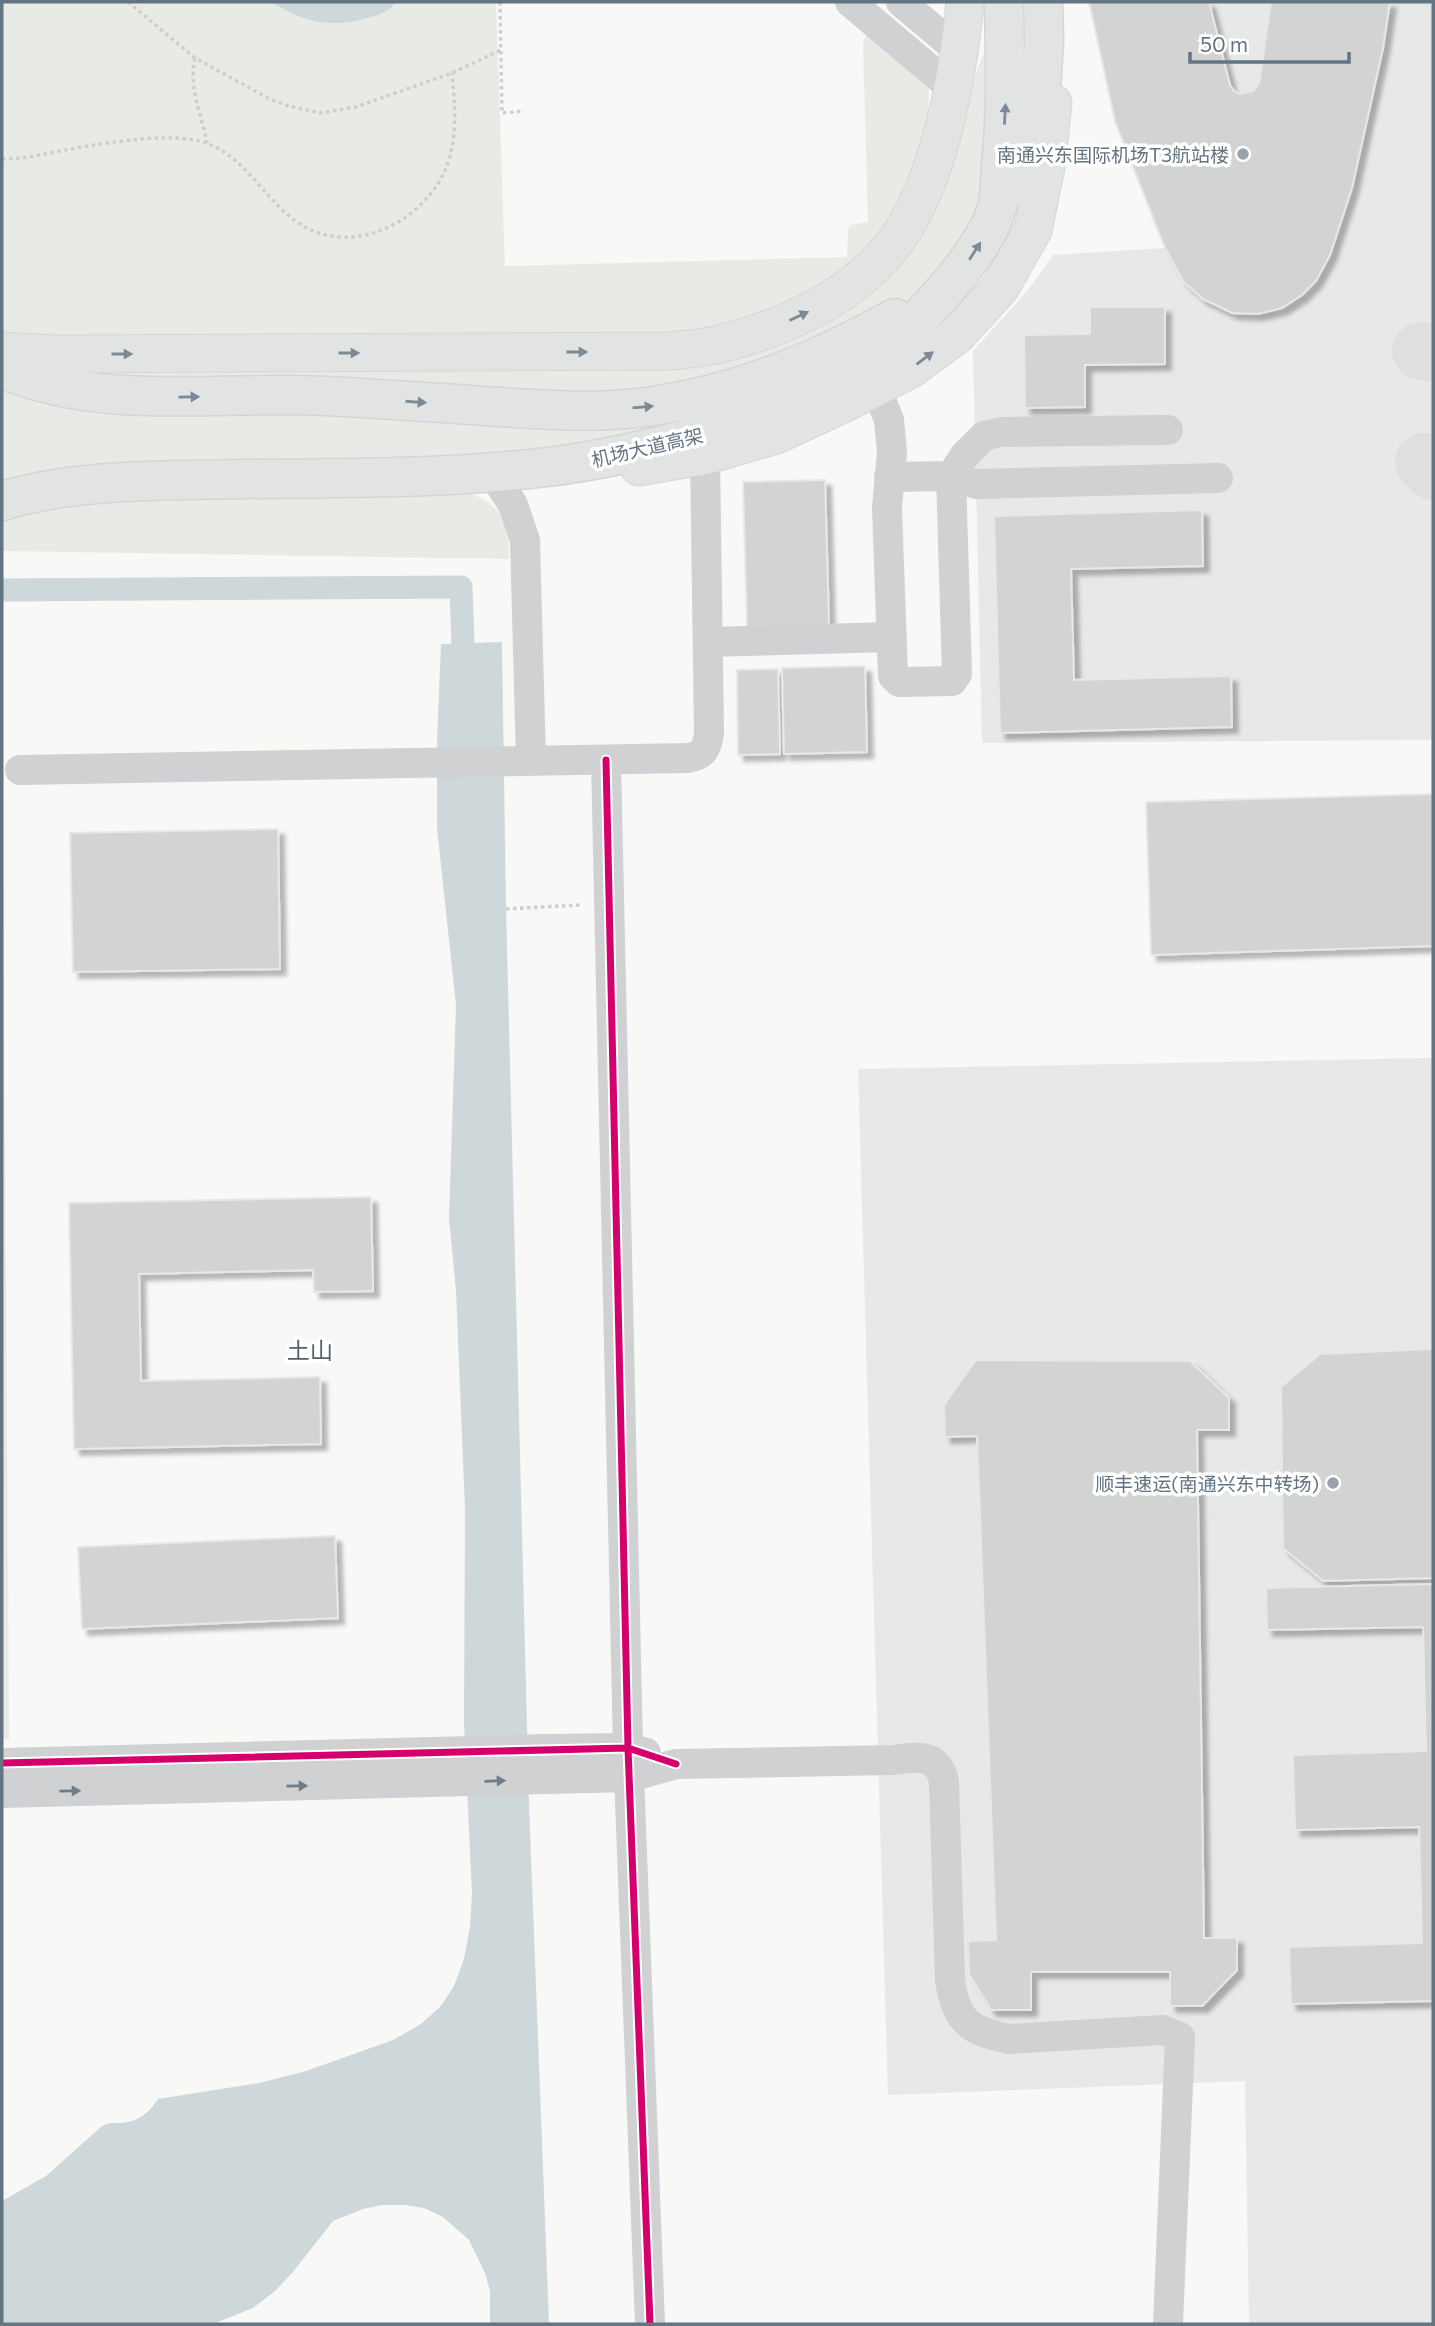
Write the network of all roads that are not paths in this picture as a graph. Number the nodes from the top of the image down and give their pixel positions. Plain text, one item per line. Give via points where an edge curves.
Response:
1 (850, 2) edge
2 (874, 2) edge
3 (901, 2) edge
4 (928, 2) edge
5 (1004, 2) edge
6 (1043, 2) edge
7 (1053, 2) edge
8 (960, 35) edge
9 (997, 206) junction
10 (944, 292) junction
11 (2, 351) edge
12 (54, 354) junction
13 (2, 363) edge
14 (2, 369) edge
15 (876, 387) junction
16 (1168, 430) dead end
17 (705, 455) junction
18 (951, 476) junction
19 (889, 477) junction
20 (1218, 478) dead end
21 (501, 486) junction
22 (2, 501) edge
23 (2, 519) edge
24 (892, 637) junction
25 (708, 642) junction
26 (606, 760) junction
27 (522, 761) junction
28 (20, 770) dead end
29 (628, 1748) junction
30 (2, 1763) edge
31 (676, 1764) junction
32 (630, 1777) junction
33 (2, 1793) edge
34 (650, 2324) edge
35 (1168, 2324) edge

1 - 8 street
2 - 8 street
3 - 8 street
4 - 8 street
9 -> 5 highway, 机场大道高架 via 1006,85
6 - 9 highway via 1041,90 1030,146
15 -> 7 main road via 911,369 957,335 1000,288 1033,230 1046,167 1055,80
12 -> 8 main road via 646,352 721,344 770,329 858,282 893,245 916,207 936,159
10 -> 9 highway, 机场大道高架 via 978,249
14 -> 10 highway via 89,393 140,397 322,396 562,411 640,408 751,384 800,366
10 - 22 highway, 机场大道高架 via 904,335 858,371 801,400 671,444 496,472 98,482
11 - 12 main road
12 - 13 main road
15 - 17 main road via 776,435
15 - 19 street via 889,419
16 - 18 street via 1001,432 984,436
17 - 21 main road via 592,476
17 - 25 street
18 - 19 street
18 - 20 street via 976,484
18 - 24 street via 957,674 952,681 899,682 894,676
19 - 24 street
21 - 23 main road via 152,495 77,501
21 - 27 street via 525,540
24 - 25 street
25 - 26 street via 709,733 705,750 688,758
26 - 27 street
26 - 29 street
27 - 28 street
29 - 30 street
29 - 31 street
29 - 32 street
31 - 32 street
31 - 35 street via 930,1759 944,1782 950,1980 959,2015 971,2028 1009,2039 1163,2030 1180,2037
33 -> 32 street
32 - 34 street

